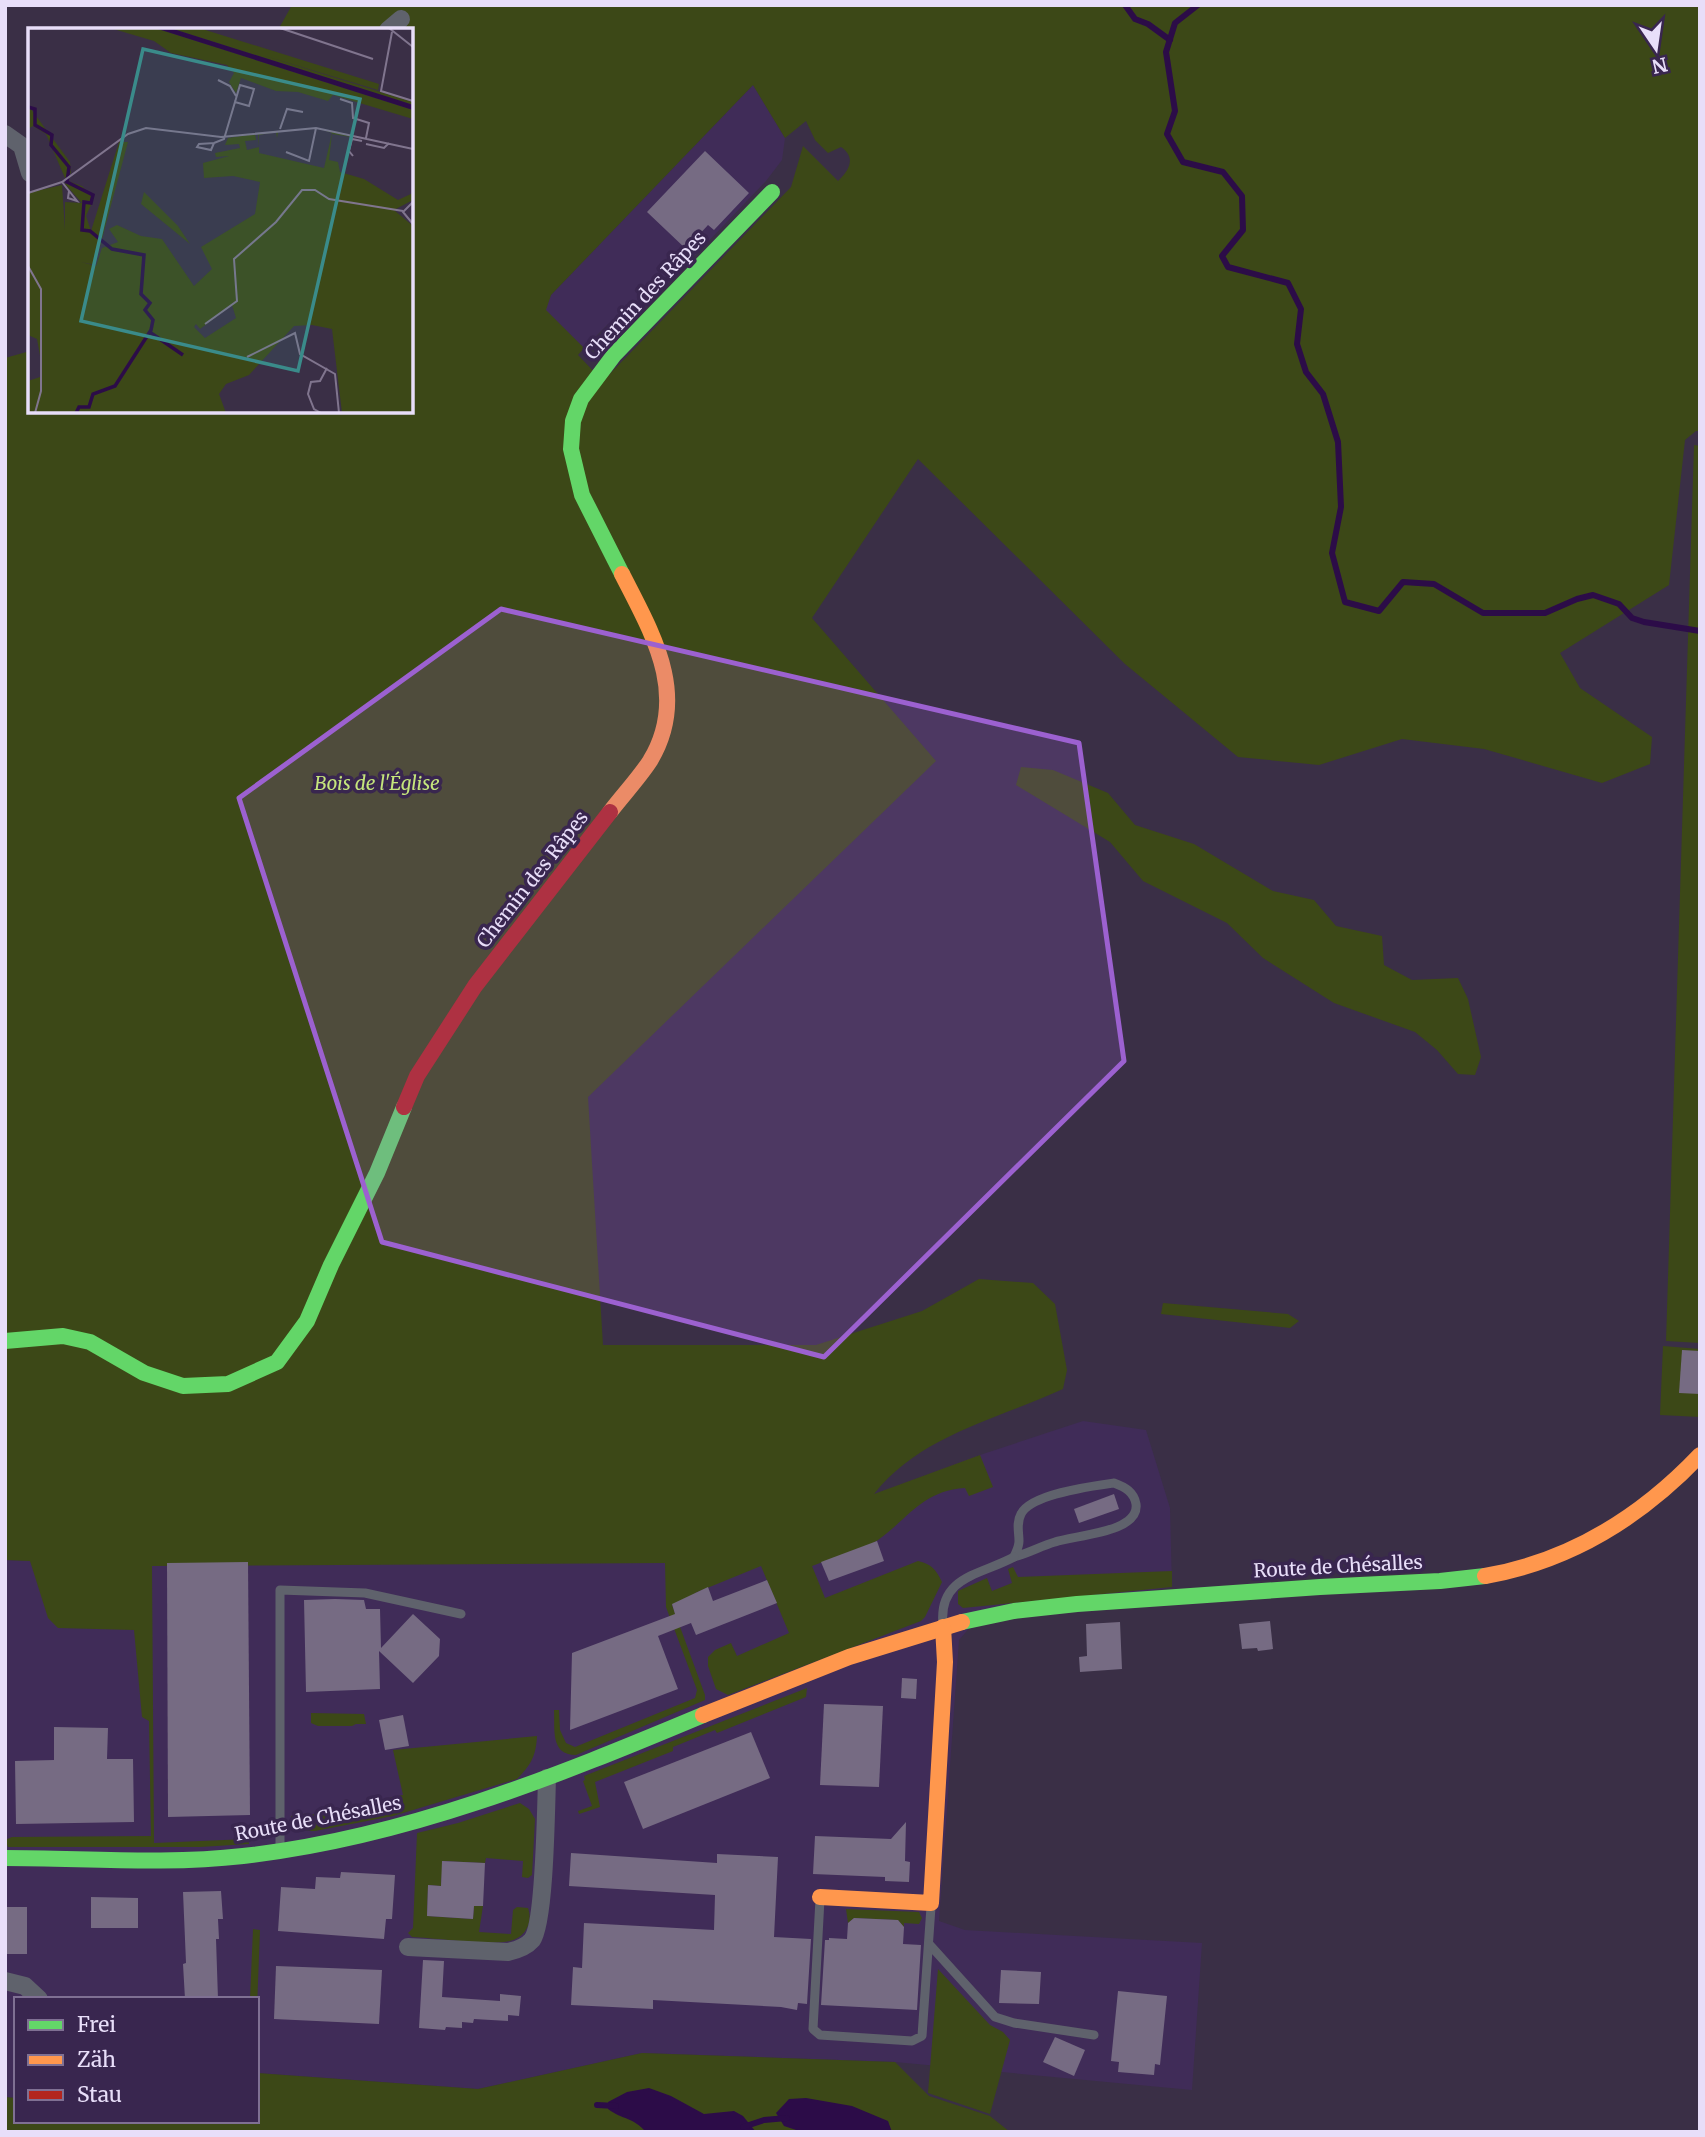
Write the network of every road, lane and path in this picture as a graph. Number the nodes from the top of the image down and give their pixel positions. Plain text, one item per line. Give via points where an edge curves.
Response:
1 (5, 134) edge
2 (28, 166) edge
3 (772, 192) dead end
4 (5, 1341) edge
5 (1700, 1455) edge
6 (1014, 1557) junction
7 (461, 1615) dead end
8 (943, 1627) junction
9 (547, 1778) junction
10 (280, 1851) junction
11 (5, 1858) edge
12 (820, 1898) joint
13 (931, 1903) junction
14 (929, 1944) junction
15 (408, 1947) dead end
16 (5, 1981) edge
17 (37, 1997) edge
18 (1094, 2035) dead end

1 - 2 street via 22,146
3 - 4 street, Chemin des Râpes via 614,355 580,399 573,421 571,449 582,495 657,643 667,687 665,726 650,761 475,986 417,1076 307,1321 277,1362 228,1384 183,1386 144,1373 89,1342 63,1336
5 - 8 street, Route de Chésalles via 1644,1510 1608,1533 1549,1559 1497,1574 1077,1604
6 - 6 lane via 1128,1523 1137,1508 1135,1500 1126,1488 1114,1483 1030,1505 1021,1513
6 - 8 lane via 958,1581 945,1604
7 - 10 lane via 365,1593 280,1590
8 - 9 street, Route de Chésalles via 847,1658
8 - 13 street via 945,1662
9 - 10 street, Route de Chésalles via 402,1825
9 - 15 street via 541,1897 531,1942 508,1952
10 - 11 street, Route de Chésalles via 213,1858
12 - 13 street
12 - 14 lane via 813,2029 820,2035 912,2041 922,2036
13 - 14 lane
14 - 18 lane via 995,2017
16 - 17 street via 25,1986

